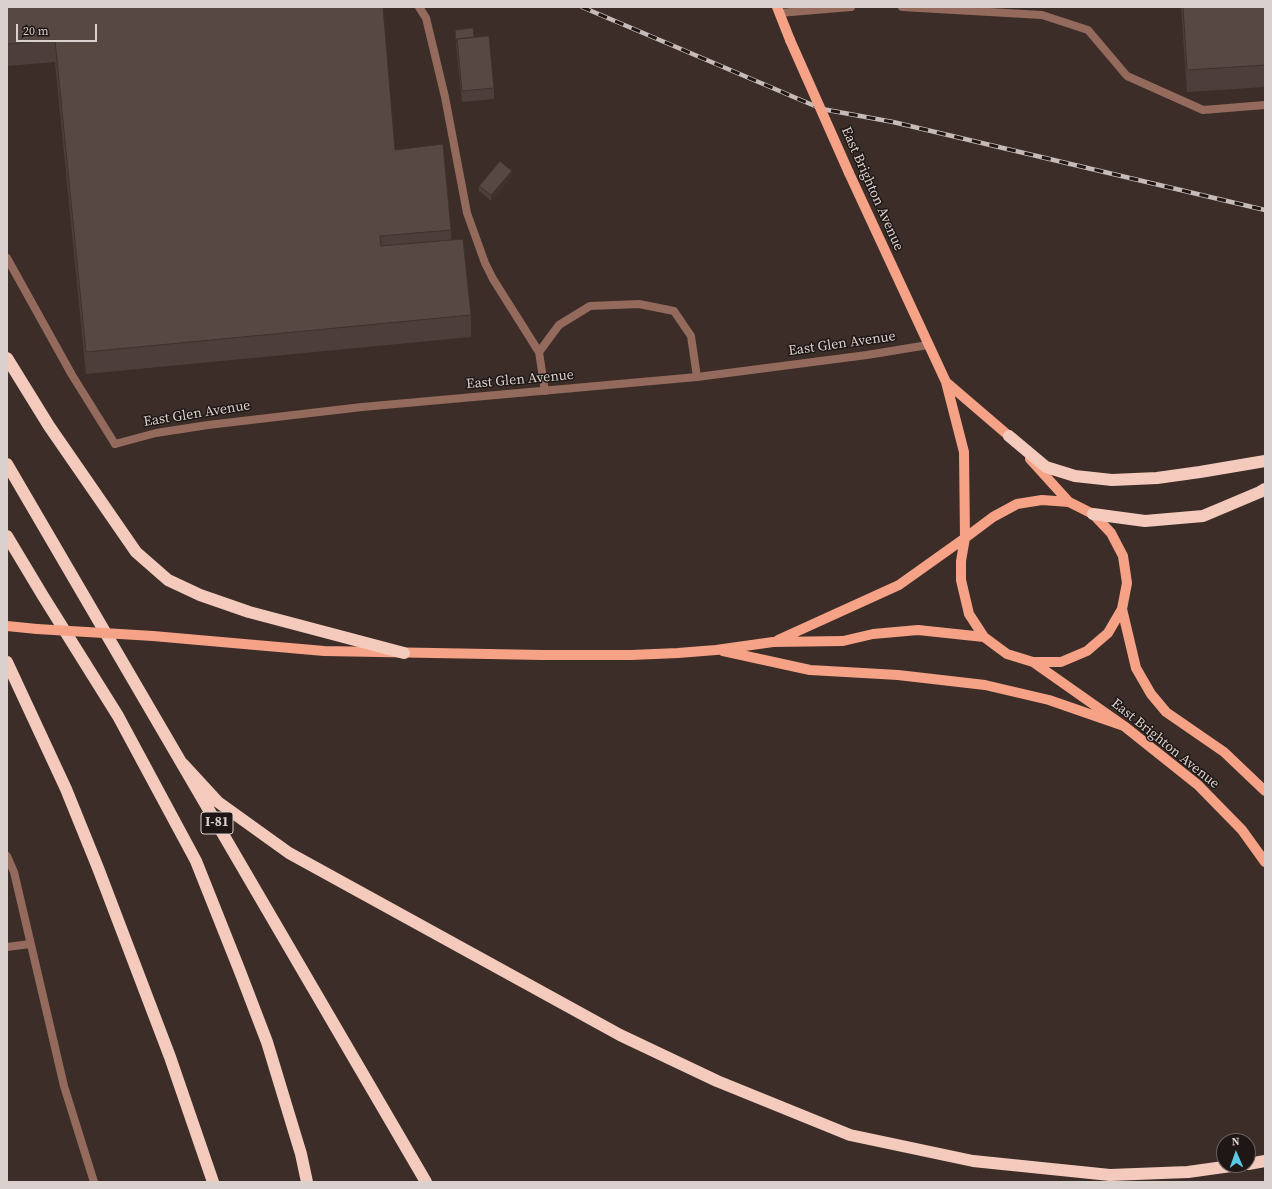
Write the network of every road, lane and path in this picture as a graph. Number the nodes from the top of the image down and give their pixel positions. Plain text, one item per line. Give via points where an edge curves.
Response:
1 (419, 7) edge
2 (851, 7) edge
3 (902, 7) edge
4 (778, 10) edge
5 (1265, 105) edge
6 (7, 258) edge
7 (928, 345) junction
8 (539, 352) junction
9 (7, 358) edge
10 (697, 377) junction
11 (946, 382) junction
12 (545, 391) junction
13 (1009, 436) junction
14 (1265, 461) edge
15 (7, 464) edge
16 (1265, 489) edge
17 (1069, 502) junction
18 (1093, 514) junction
19 (7, 536) edge
20 (965, 538) junction
21 (1122, 609) junction
22 (7, 626) edge
23 (984, 637) junction
24 (773, 642) junction
25 (716, 650) junction
26 (404, 653) junction
27 (7, 662) edge
28 (1033, 662) junction
29 (1124, 726) junction
30 (183, 764) junction
31 (1265, 791) edge
32 (7, 856) edge
33 (1265, 862) edge
34 (30, 944) junction
35 (7, 947) edge
36 (1216, 1168) edge
37 (94, 1182) edge
38 (213, 1182) edge
39 (307, 1182) edge
40 (426, 1182) edge

1 - 8 street via 426,18 445,97 467,213 485,263
2 - 4 street
3 - 5 street via 1042,15 1088,30 1126,76 1203,110
4 - 7 main road, East Brighton Avenue, bridge via 849,174
6 - 12 street, East Glen Avenue via 72,374 116,444 156,433 208,425 362,407
7 - 10 street, East Glen Avenue
7 - 11 main road, East Brighton Avenue
8 - 10 street via 560,325 590,306 639,304 674,311 691,336
8 - 12 street
9 - 26 highway via 49,426 136,552 168,580 200,595 249,612
10 - 12 street, East Glen Avenue
11 - 13 main road, East Brighton Avenue
11 - 20 main road, East Brighton Avenue via 964,452
13 - 14 highway via 1046,467 1075,476 1112,480 1157,478
13 - 17 main road, East Brighton Avenue
15 - 30 highway, I-81
16 - 18 highway via 1203,516 1145,521
17 - 18 main road
17 - 20 main road via 1042,500 1016,504
18 - 21 main road via 1111,533 1123,556 1127,583
19 - 39 highway, I-81 via 118,716 196,861 267,1042
20 - 23 main road, East Brighton Avenue via 961,580 969,614
20 - 24 main road via 899,585
21 - 28 main road via 1108,633 1087,651 1061,662
21 - 31 main road, East Brighton Avenue via 1136,668 1151,694 1166,712 1224,752
22 - 26 main road, bridge via 324,651
23 - 24 main road via 918,630 873,634 843,641
23 - 28 main road via 1006,654
24 - 25 main road
25 - 26 main road via 631,655
25 - 29 main road via 810,670 898,675 985,685 1049,700
27 - 38 highway via 66,789 98,868 170,1057
28 - 29 main road, East Brighton Avenue
29 - 33 main road, East Brighton Avenue via 1198,785 1242,830
30 - 36 highway via 218,802 288,853 620,1035 717,1081 850,1135 973,1161 1110,1175 1188,1172
30 - 40 highway, I-81
32 - 34 street via 14,872
34 - 35 street
34 - 37 street via 64,1086

